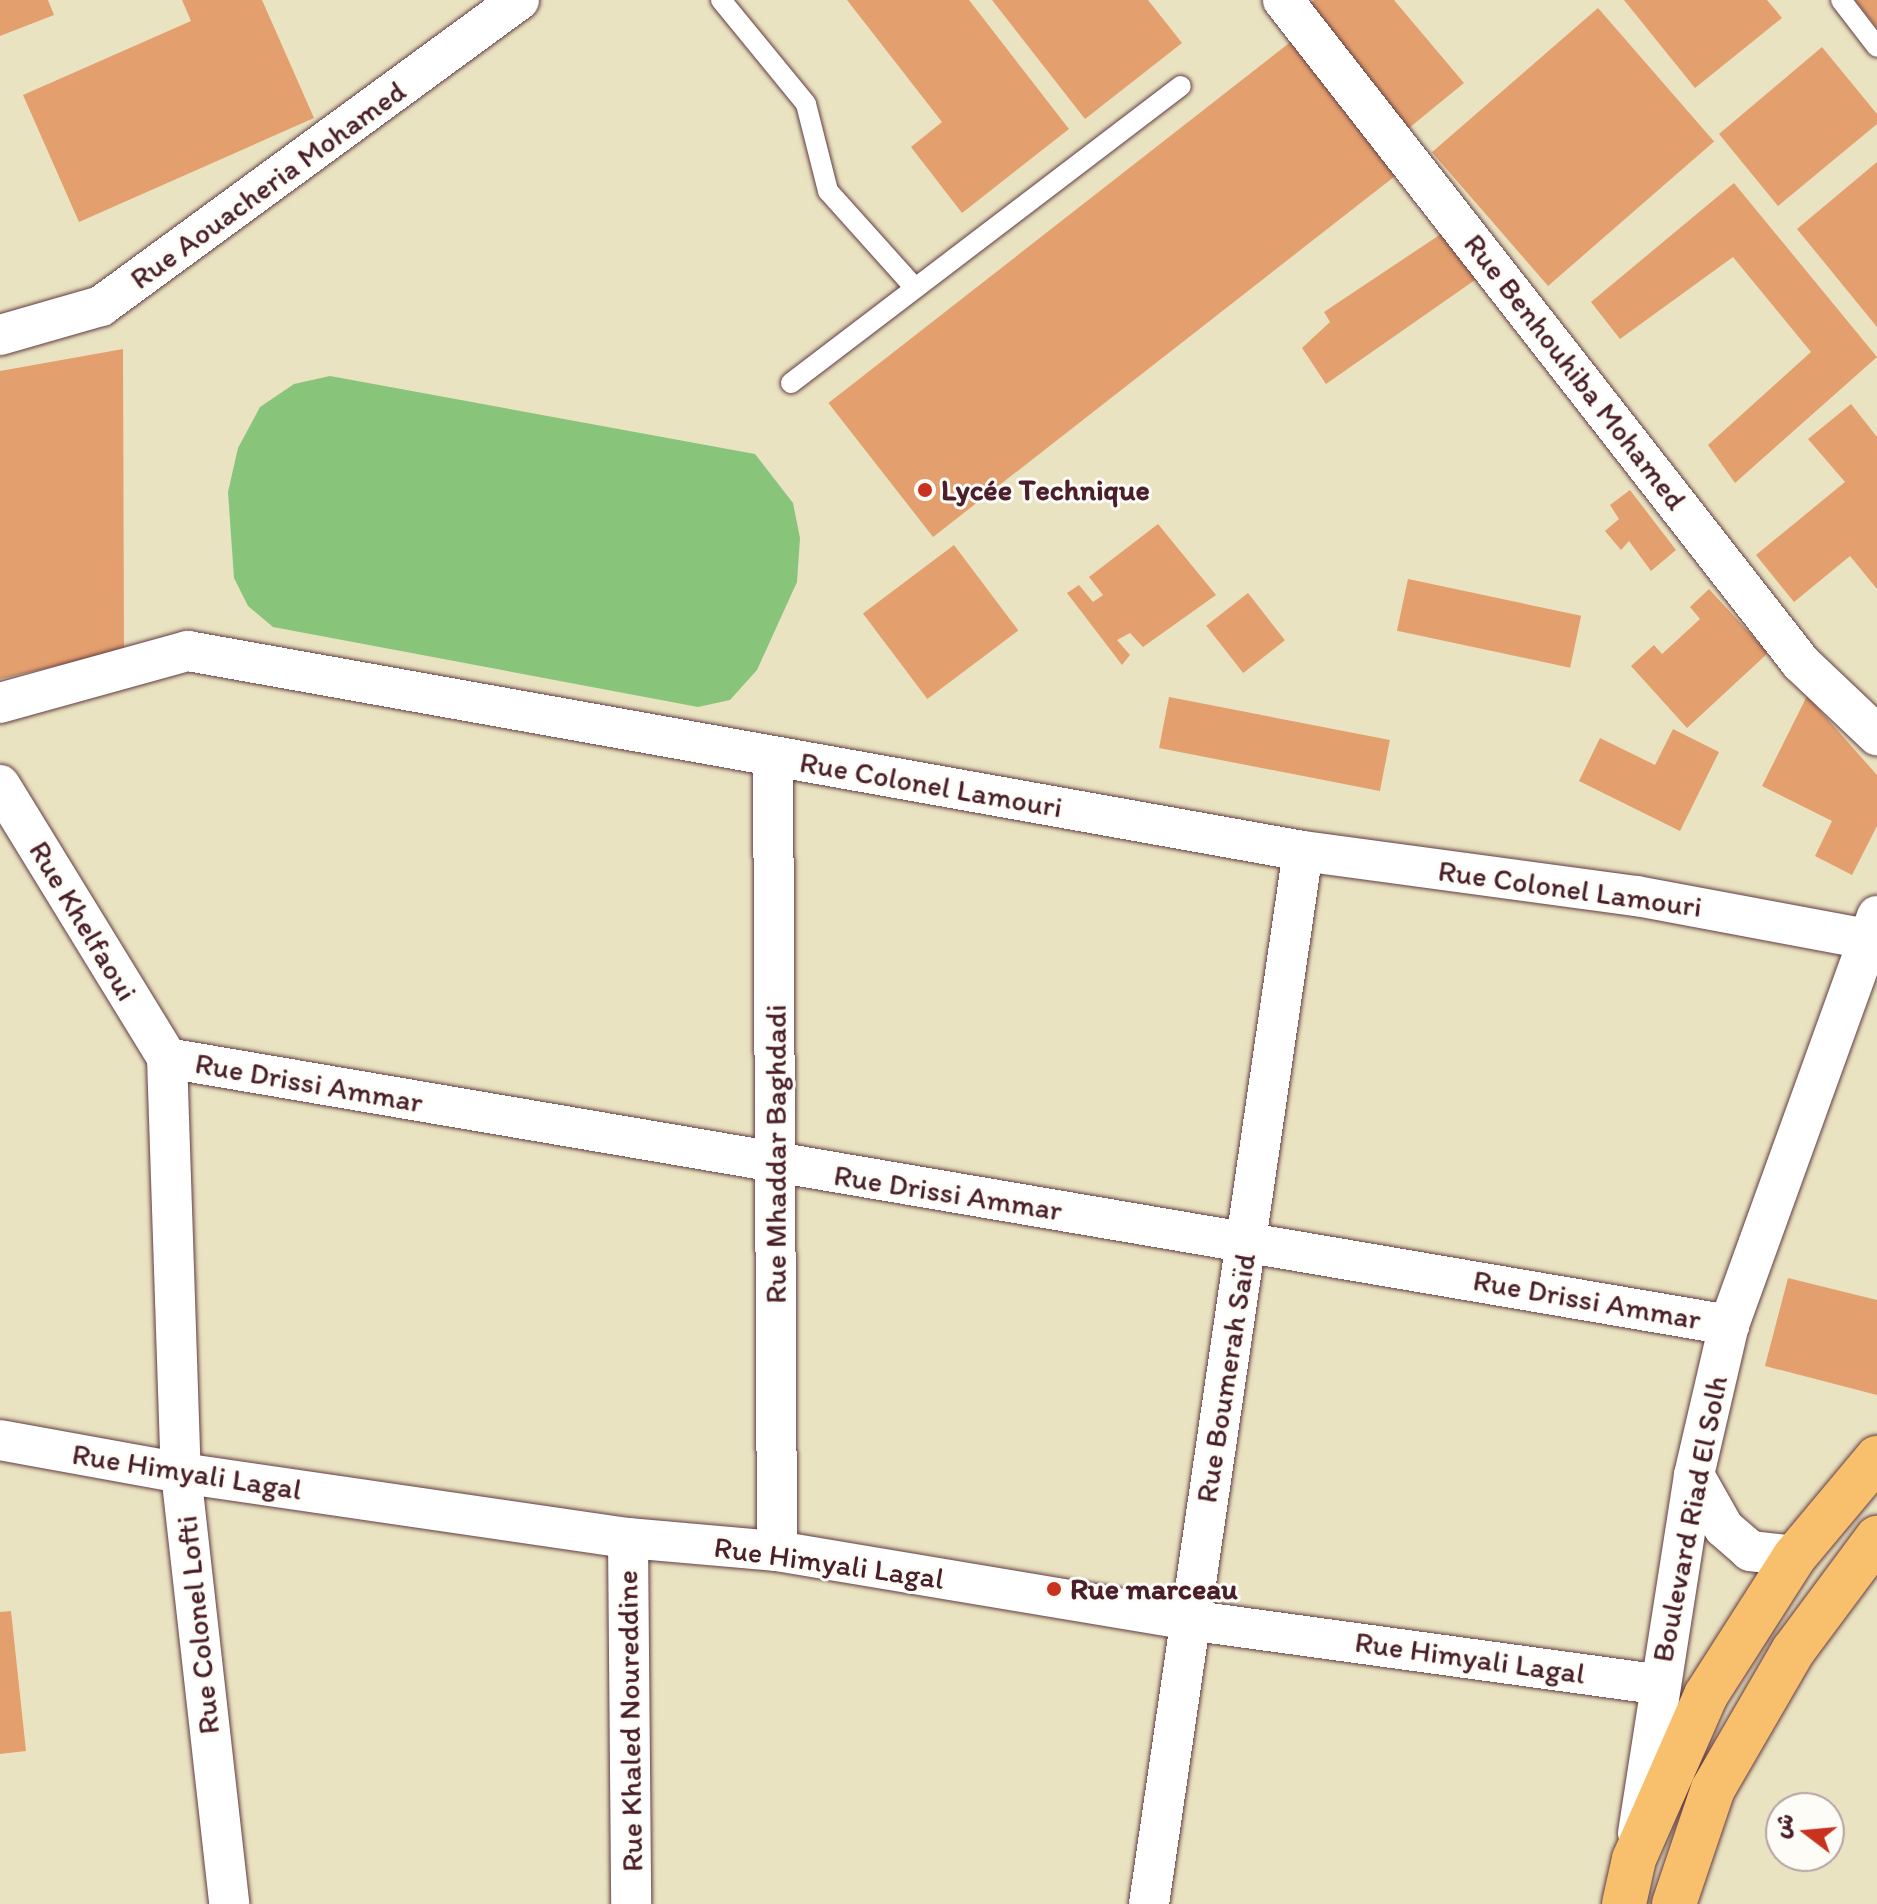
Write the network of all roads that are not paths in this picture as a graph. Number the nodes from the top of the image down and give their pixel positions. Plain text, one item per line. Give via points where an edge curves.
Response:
1 (519, 0) edge
2 (721, 0) edge
3 (1283, 0) edge
4 (1841, 0) edge
5 (1877, 47) edge
6 (1181, 86) dead end
7 (915, 288) junction
8 (0, 335) edge
9 (791, 383) dead end
10 (0, 703) edge
11 (1877, 735) edge
12 (773, 757) junction
13 (0, 785) edge
14 (1303, 851) junction
15 (1872, 927) edge
16 (167, 1058) junction
17 (777, 1165) junction
18 (1247, 1242) junction
19 (1729, 1325) junction
20 (0, 1440) edge
21 (1877, 1458) edge
22 (181, 1473) junction
23 (1694, 1475) junction
24 (628, 1538) junction
25 (1877, 1538) edge
26 (777, 1551) junction
27 (1795, 1556) junction
28 (1188, 1620) junction
29 (1658, 1684) junction
30 (1634, 1859) junction
31 (229, 1904) edge
32 (631, 1904) edge
33 (1149, 1904) edge
34 (1624, 1904) edge
35 (1674, 1904) edge

1 - 8 street, Rue Aouacheria Mohamed via 101,306
2 - 7 lane via 806,104 828,191
3 - 11 street, Rue Benhouhiba Mohamed via 1801,663
4 - 5 lane
6 - 7 lane
7 - 9 lane
10 - 12 street, Rue Colonel Lamouri via 188,651
12 - 14 street, Rue Colonel Lamouri
12 - 17 street, Rue Mhaddar Baghdadi
13 - 16 street, Rue Khelfaoui
14 - 15 street, Rue Colonel Lamouri
14 - 18 street, Rue Boumerah Saïd
15 - 19 street, Boulevard Riad El Solh
16 - 17 street, Rue Drissi Ammar
16 - 22 street, Rue Colonel Lofti
17 - 18 street, Rue Drissi Ammar
17 - 26 street, Rue Mhaddar Baghdadi
18 - 19 street, Rue Drissi Ammar
18 - 28 street, Rue Boumerah Saïd
19 - 23 street, Boulevard Riad El Solh
20 - 22 street, Rue Himyali Lagal
21 - 27 main road
22 - 24 street, Rue Himyali Lagal
22 - 31 street, Rue Colonel Lofti
23 - 27 street via 1724,1528 1750,1551
23 - 29 street, Boulevard Riad El Solh
24 - 26 street, Rue Himyali Lagal
24 - 32 street, Rue Khaled Noureddine
25 - 35 main road via 1793,1651 1713,1789
26 - 28 street, Rue Himyali Lagal
27 - 30 main road via 1706,1695
28 - 29 street, Rue Himyali Lagal
28 - 33 street, Rue Boumerah Saïd
29 - 30 street, Boulevard Riad El Solh
30 - 34 main road

